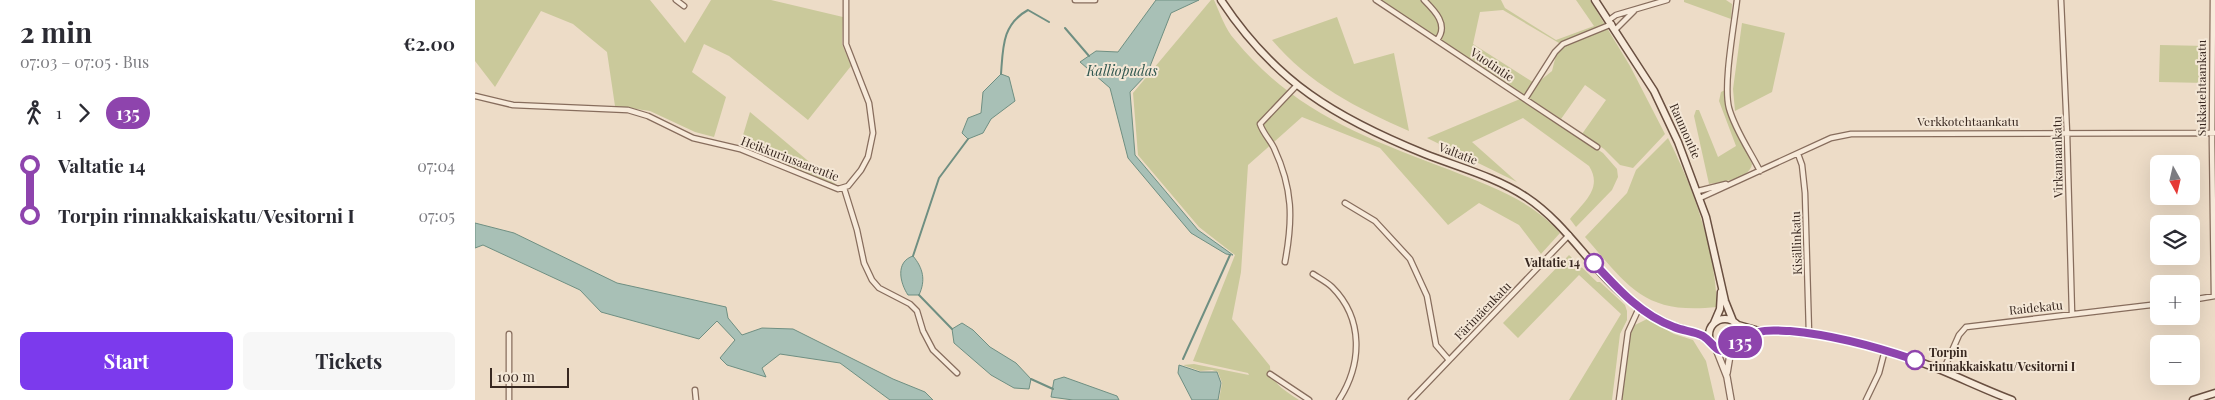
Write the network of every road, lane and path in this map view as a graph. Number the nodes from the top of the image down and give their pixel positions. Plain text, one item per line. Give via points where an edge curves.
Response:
1 (676, 0) edge
2 (846, 0) edge
3 (1075, 0) edge
4 (1095, 0) edge
5 (1221, 0) edge
6 (1376, 0) edge
7 (1424, 0) edge
8 (1595, 0) edge
9 (1644, 0) edge
10 (1667, 0) edge
11 (1737, 0) edge
12 (2061, 0) edge
13 (2213, 0) edge
14 (1652, 2) edge
15 (683, 6) dead end
16 (1645, 6) junction
17 (1634, 11) junction
18 (1612, 24) junction
19 (1437, 40) junction
20 (1297, 85) junction
21 (475, 96) edge
22 (1525, 99) junction
23 (2067, 133) junction
24 (2213, 133) edge
25 (1597, 147) dead end
26 (1797, 154) junction
27 (1760, 171) junction
28 (1732, 183) junction
29 (844, 188) junction
30 (1698, 190) junction
31 (1700, 198) junction
32 (1345, 203) dead end
33 (1570, 235) junction
34 (1285, 262) dead end
35 (1313, 274) dead end
36 (1721, 286) junction
37 (2215, 296) edge
38 (2200, 298) edge
39 (2150, 305) edge
40 (1639, 308) junction
41 (2072, 314) junction
42 (1735, 323) junction
43 (1712, 325) junction
44 (1687, 330) junction
45 (1760, 331) junction
46 (1809, 333) junction
47 (509, 334) dead end
48 (1709, 342) junction
49 (1737, 345) junction
50 (1716, 349) junction
51 (1885, 350) junction
52 (1449, 360) junction
53 (1943, 371) junction
54 (957, 373) dead end
55 (1270, 374) dead end
56 (1727, 377) junction
57 (695, 390) dead end
58 (2215, 393) edge
59 (509, 400) edge
60 (696, 400) edge
61 (1309, 400) edge
62 (1339, 400) edge
63 (1411, 400) edge
64 (1619, 400) edge
65 (1731, 400) edge
66 (1866, 400) edge
67 (2012, 400) edge
68 (2193, 400) edge

1 - 15 street
2 - 29 street, Heikkurinsaarentie via 846,44 869,103 873,133 866,162
3 - 4 street
5 - 20 main road, Valtatie via 1257,47
6 - 19 street, Vuotintie
7 - 19 street via 1440,21 1441,34
8 - 18 main road, Raumontie
9 - 16 street
10 - 14 street
11 - 27 street via 1728,99 1735,123
12 - 23 street, Virkamaankatu
13 - 24 street, Sukkatehtaankatu
14 - 16 street
16 - 17 street
17 - 18 street
17 - 18 street via 1616,15
18 - 22 street via 1563,44
18 - 30 main road, Raumontie via 1654,91
19 - 22 street, Vuotintie
20 - 33 main road, Valtatie via 1365,129 1511,188 1544,210
20 - 34 street via 1260,124 1283,169 1291,199 1291,232
21 - 29 street, Heikkurinsaarentie via 513,105 628,110 693,138 740,149 838,189
22 - 25 street, Vuotintie
23 - 24 street, Verkkotehtaankatu
23 - 26 street, Verkkotehtaankatu via 1863,132 1831,138
23 - 41 street, Virkamaankatu
24 - 37 street, Sukkatehtaankatu
26 - 27 street, Verkkotehtaankatu
26 - 46 street, Kisällinkatu via 1805,193
27 - 28 street, Verkkotehtaankatu
28 - 30 street, Verkkotehtaankatu
28 - 31 street, Verkkotehtaankatu
29 - 54 street via 871,280 917,311 933,350
30 - 31 main road, Raumontie
31 - 36 main road, Raumontie
32 - 52 street via 1375,221 1410,260 1427,296 1436,345
33 - 40 main road, Valtatie
33 - 52 street, Färimäenkatu
35 - 62 street via 1331,286 1344,302 1354,330 1355,365 1351,380
36 - 42 main road, Raumontie
36 - 43 main road, Raumontie via 1720,309
37 - 38 street
39 - 41 street, Raidekatu
40 - 44 main road, Valtatie via 1673,327
40 - 64 street via 1628,332
41 - 53 street, Raidekatu via 1966,327
42 - 43 main road via 1723,319
42 - 45 main road
42 - 49 main road via 1741,333
43 - 44 main road, Valtatie
43 - 48 main road
44 - 48 main road, Valtatie via 1702,335
45 - 46 main road
45 - 49 main road
46 - 51 main road
47 - 59 street
48 - 50 main road
49 - 50 main road via 1726,352
49 - 56 street via 1730,355
50 - 56 street
51 - 53 main road
51 - 66 street via 1879,373
52 - 63 street, Färimäenkatu
53 - 67 main road
55 - 61 street
56 - 65 street
57 - 60 street
58 - 68 main road

